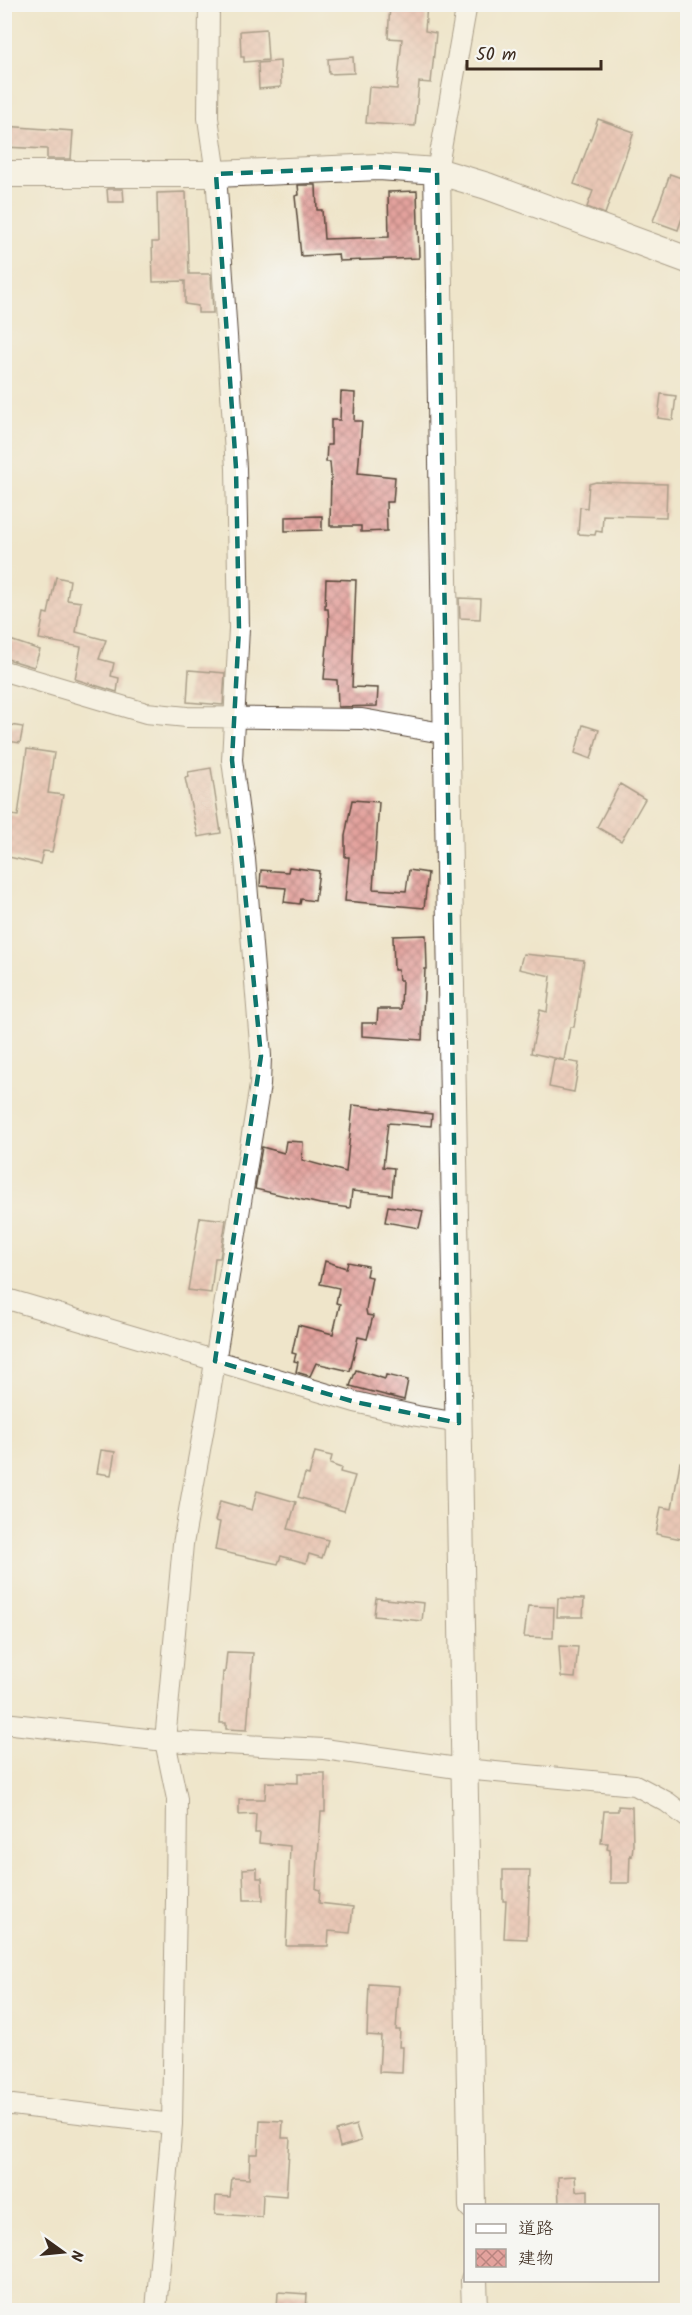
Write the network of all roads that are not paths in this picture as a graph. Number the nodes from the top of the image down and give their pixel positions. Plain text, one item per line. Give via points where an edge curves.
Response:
1 (208, 4) edge
2 (466, 4) edge
3 (437, 171) junction
4 (4, 174) edge
5 (216, 174) junction
6 (687, 260) edge
7 (4, 671) edge
8 (233, 718) junction
9 (448, 734) junction
10 (4, 1298) edge
11 (215, 1361) junction
12 (459, 1423) junction
13 (4, 1723) edge
14 (165, 1741) junction
15 (464, 1768) junction
16 (687, 1818) edge
17 (4, 2104) edge
18 (172, 2124) junction
19 (472, 2204) edge
20 (474, 2282) edge
21 (156, 2310) edge
22 (475, 2310) edge

1 - 5 street via 208,118
2 - 3 street
3 - 5 street via 379,167
3 - 6 street
3 - 9 street
4 - 5 street
5 - 8 street via 236,468 238,628
7 - 8 street via 146,713
8 - 9 street via 362,719
8 - 11 street via 232,760 245,859 261,1056 260,1084
9 - 12 street
10 - 11 street
11 - 12 street via 355,1402
11 - 14 street via 183,1544
12 - 15 street
13 - 14 street
14 - 15 street via 324,1749
14 - 18 street via 177,1799
15 - 16 street via 635,1785
15 - 19 street
17 - 18 street
18 - 21 street
20 - 22 street

